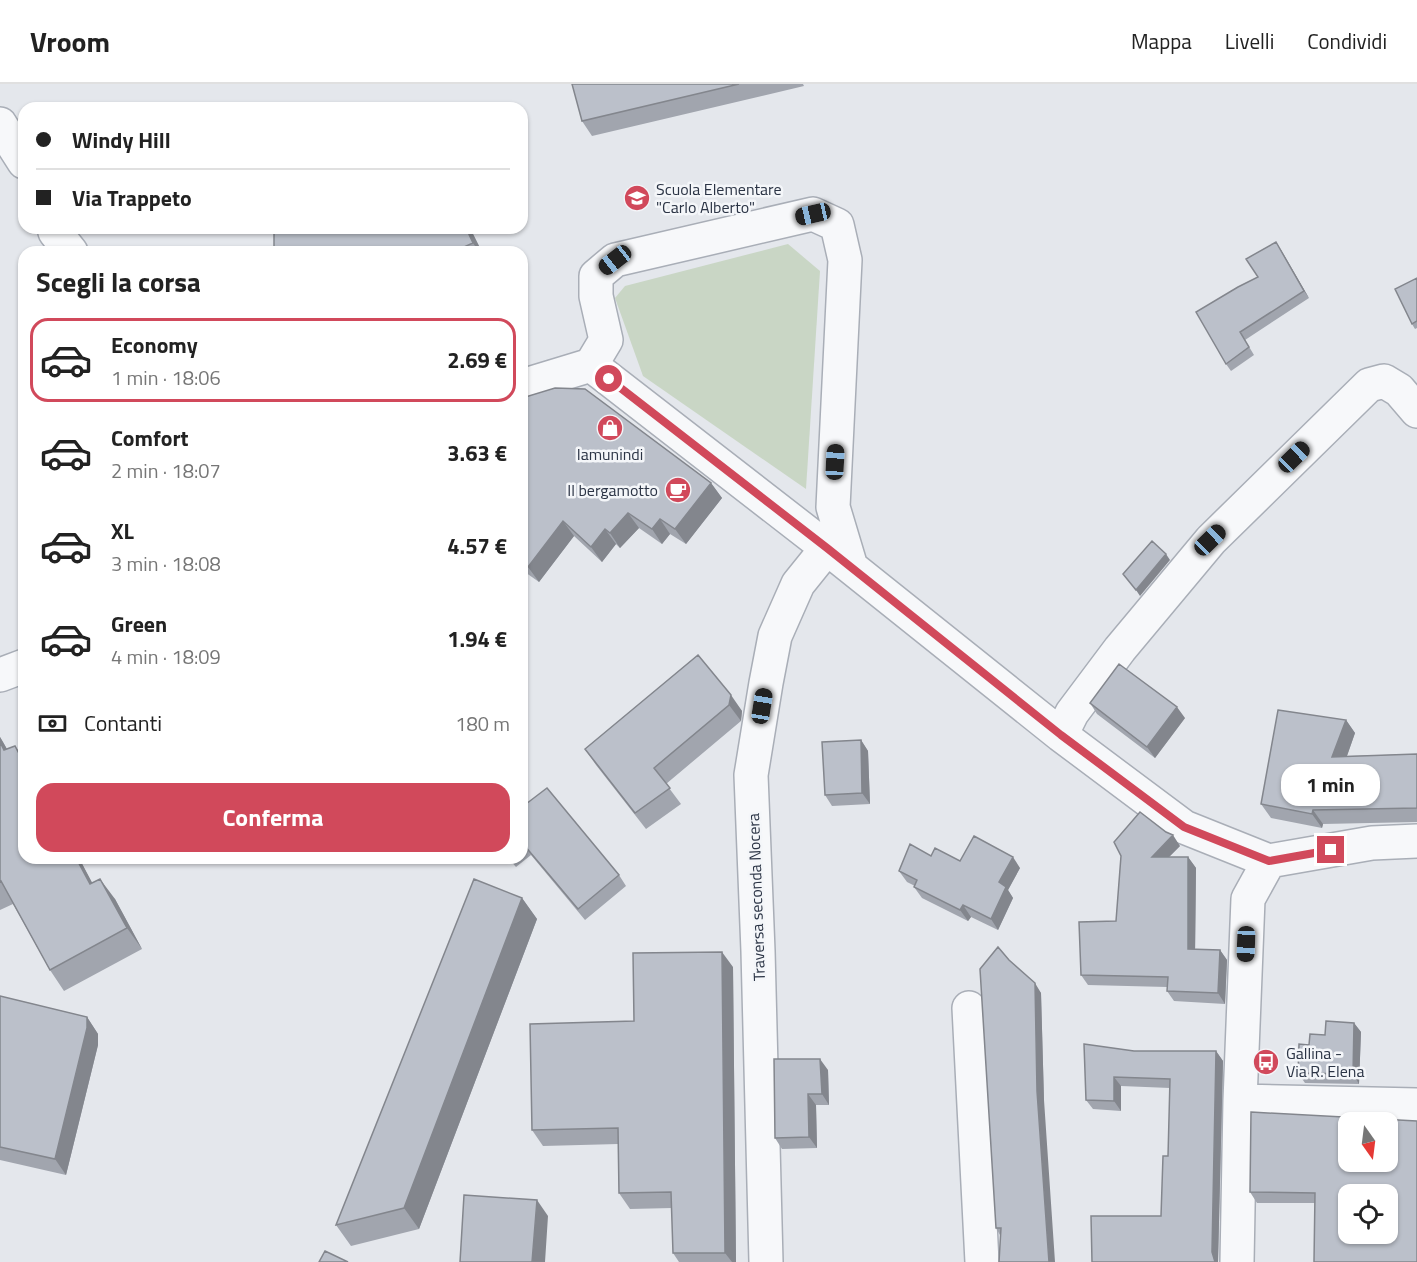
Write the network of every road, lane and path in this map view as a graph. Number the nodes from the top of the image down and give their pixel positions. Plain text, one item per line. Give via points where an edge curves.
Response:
1 (0, 124) edge
2 (18, 152) edge
3 (591, 364) junction
4 (528, 384) edge
5 (1417, 411) edge
6 (839, 558) junction
7 (18, 668) edge
8 (0, 675) edge
9 (1061, 735) junction
10 (1417, 841) edge
11 (1269, 861) junction
12 (969, 1008) dead end
13 (1240, 1101) junction
14 (1417, 1105) edge
15 (766, 1262) edge
16 (982, 1262) edge
17 (1238, 1262) edge

1 - 2 street
3 - 4 street
3 - 6 street
3 - 6 street via 606,340 596,296 596,276 615,260 813,214 837,225 845,260 833,507
5 - 9 street via 1399,390 1384,381 1369,385 1210,540 1120,649 1072,712
6 - 9 street
6 - 15 street, Traversa seconda Nocera via 798,584 775,636 752,775
7 - 8 street
9 - 11 street via 1184,827
10 - 11 street via 1372,843
11 - 13 street via 1248,899
12 - 16 street
13 - 14 street
13 - 17 street

